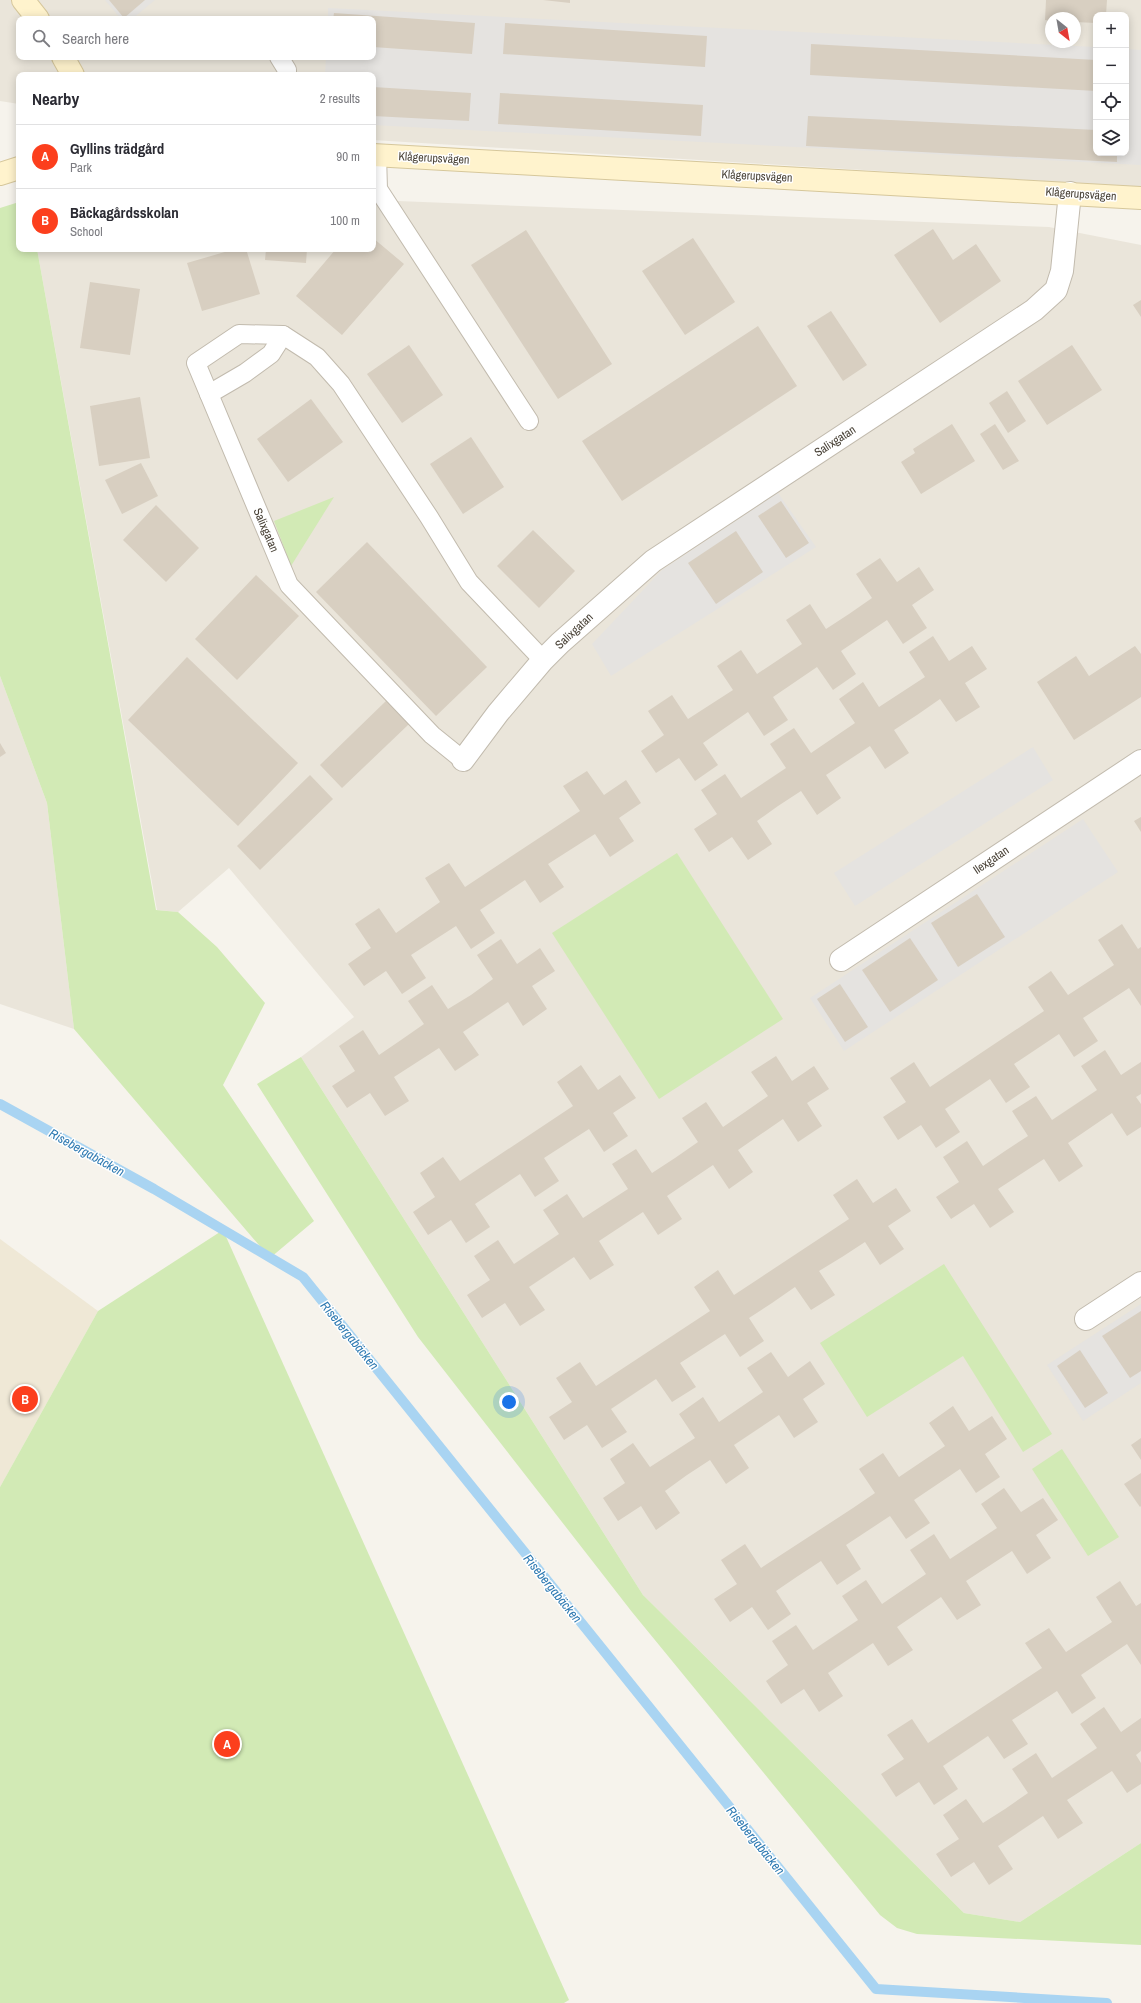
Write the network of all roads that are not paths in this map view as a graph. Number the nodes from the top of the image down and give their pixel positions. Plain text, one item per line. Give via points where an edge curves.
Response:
1 (23, 0) edge
2 (36, 16) edge
3 (65, 60) edge
4 (281, 60) edge
5 (71, 72) edge
6 (287, 72) edge
7 (376, 155) edge
8 (376, 166) edge
9 (16, 169) edge
10 (0, 174) edge
11 (1070, 193) junction
12 (1141, 198) edge
13 (283, 335) junction
14 (209, 394) junction
15 (529, 421) dead end
16 (543, 660) junction
17 (463, 760) joint
18 (1141, 761) edge
19 (841, 960) dead end
20 (1141, 1283) edge
21 (1086, 1319) dead end

1 - 2 street
3 - 5 street
4 - 6 lane
7 - 11 street, Klågerupsvägen
8 - 15 lane via 378,189
9 - 10 street
11 - 12 street, Klågerupsvägen
11 - 16 street, Salixgatan via 1062,271 1056,290 1034,310 653,561
13 - 14 lane via 271,354
13 - 14 lane, Salixgatan via 239,334 196,363
13 - 16 lane via 318,357 341,384 469,582
14 - 17 lane, Salixgatan via 289,585 432,735
16 - 17 street, Salixgatan via 498,712
18 - 19 street, Ilexgatan
20 - 21 street

